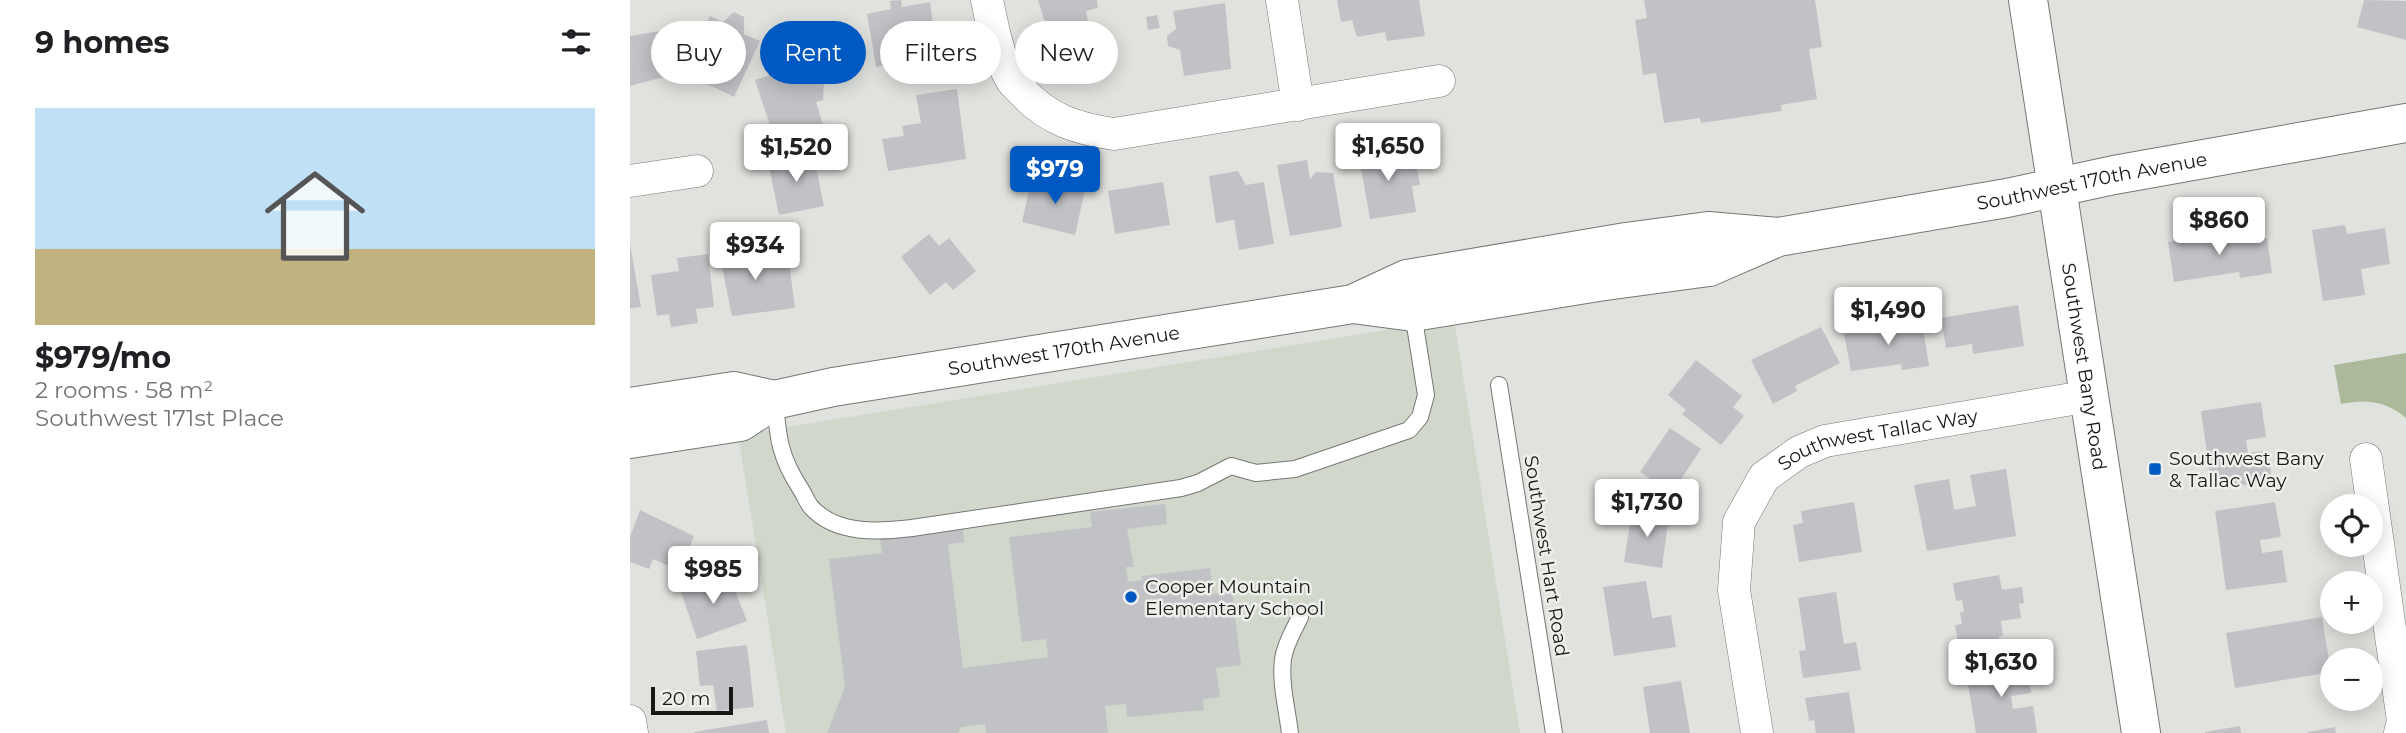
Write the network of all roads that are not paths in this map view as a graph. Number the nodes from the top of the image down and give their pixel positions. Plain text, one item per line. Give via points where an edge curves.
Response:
1 (988, 0) edge
2 (1282, 0) edge
3 (2028, 0) edge
4 (1438, 81) dead end
5 (1298, 104) junction
6 (2406, 123) edge
7 (697, 171) dead end
8 (630, 181) edge
9 (2057, 188) junction
10 (1778, 237) junction
11 (1353, 304) junction
12 (1413, 312) junction
13 (1499, 386) dead end
14 (2090, 396) junction
15 (774, 400) junction
16 (630, 407) edge
17 (630, 439) edge
18 (2366, 459) dead end
19 (1300, 617) dead end
20 (630, 721) edge
21 (632, 733) edge
22 (1290, 733) edge
23 (1554, 733) edge
24 (1757, 733) edge
25 (2141, 733) edge
26 (2400, 733) edge

1 - 5 street via 992,28 1011,79 1048,115 1080,129 1114,134
2 - 5 street
3 - 9 main road, Southwest Bany Road
4 - 5 street
6 - 9 main road, Southwest 170th Avenue
7 - 8 street
9 - 10 main road, Southwest 170th Avenue
9 - 14 main road, Southwest Bany Road
10 - 11 main road, Southwest 170th Avenue via 1708,231 1626,242 1407,279
10 - 12 main road, Southwest 170th Avenue via 1709,267
11 - 12 main road, Southwest 170th Avenue
11 - 15 main road, Southwest 170th Avenue
12 - 15 lane via 1426,395 1420,417 1409,430 1295,469 1256,473 1231,466 1181,488 912,528 852,529 827,520 811,507 782,454
13 - 23 lane, Southwest Hart Road
14 - 24 street, Southwest Tallac Way via 1825,441 1799,452 1764,477 1739,522 1734,590
14 - 25 main road, Southwest Bany Road
15 - 16 main road, Southwest 170th Avenue via 734,391
15 - 17 main road, Southwest 170th Avenue via 740,422
18 - 26 street via 2403,721
19 - 22 lane via 1283,659
20 - 21 street

